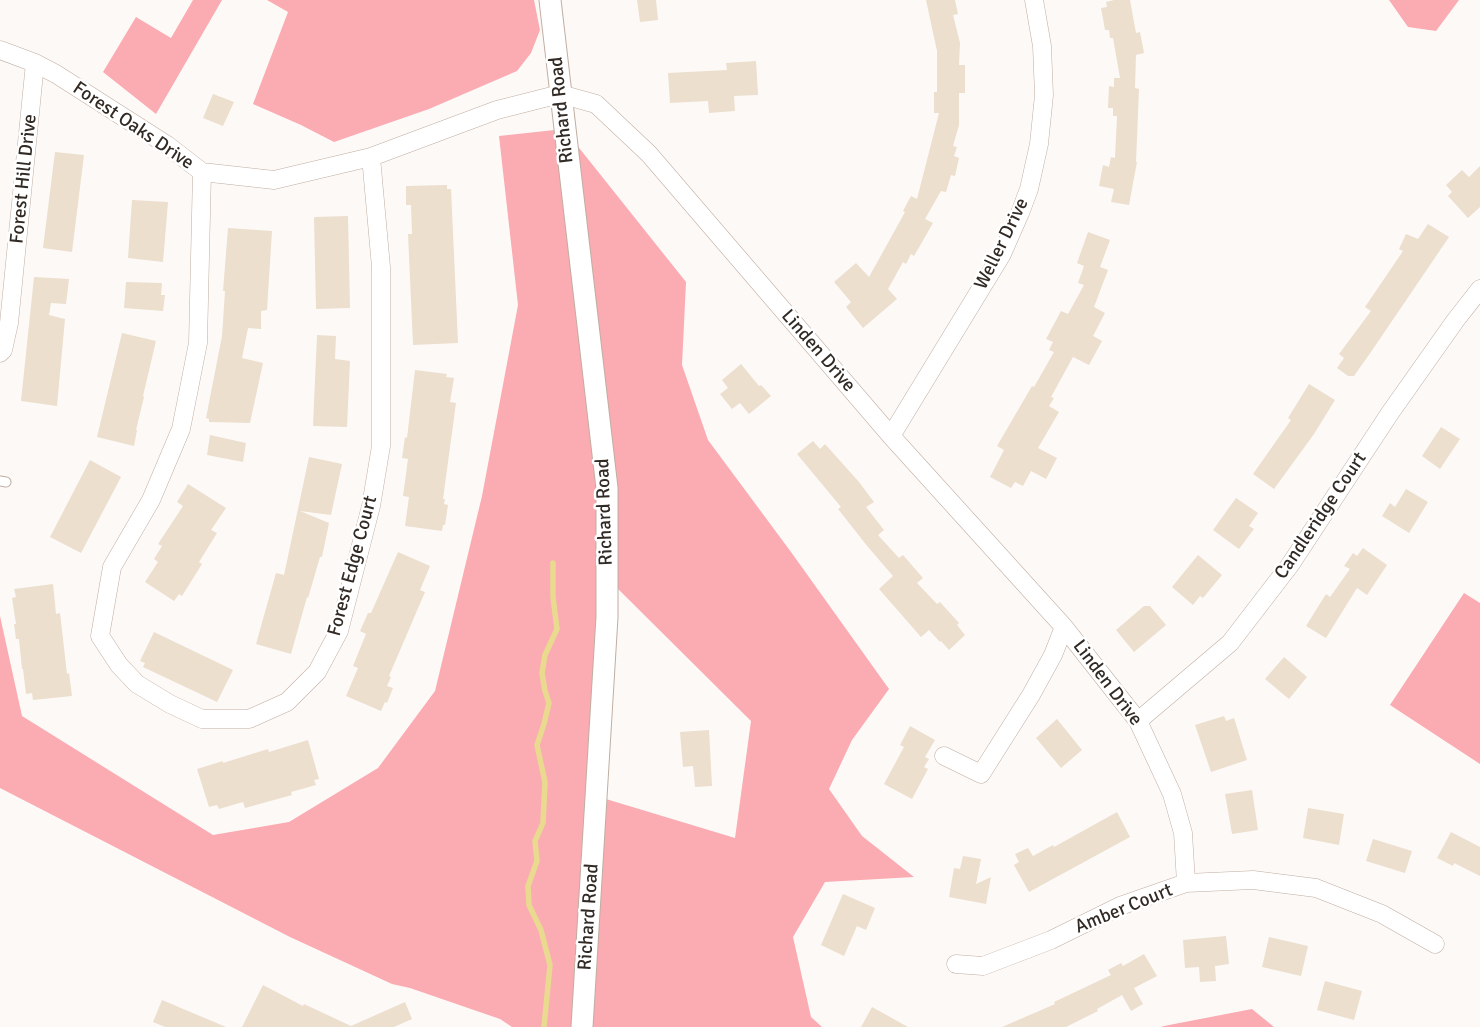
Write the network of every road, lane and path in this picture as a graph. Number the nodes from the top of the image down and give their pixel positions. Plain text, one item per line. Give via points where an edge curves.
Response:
1 (550, 0) edge
2 (1034, 0) edge
3 (0, 50) edge
4 (35, 63) junction
5 (560, 94) junction
6 (371, 157) junction
7 (202, 172) junction
8 (1480, 289) edge
9 (0, 353) edge
10 (892, 436) junction
11 (1064, 627) junction
12 (1138, 722) junction
13 (944, 756) dead end
14 (1186, 884) junction
15 (1435, 944) dead end
16 (956, 964) dead end
17 (582, 1027) edge

1 - 5 street, Richard Road
2 - 10 street, Weller Drive via 1042,46 1044,95 1039,144 1029,189 1002,254
3 - 4 street, Forest Oaks Drive
4 - 7 street, Forest Oaks Drive via 167,145
4 - 9 street, Forest Hill Drive via 9,323
5 - 6 street, Forest Oaks Drive via 497,110
5 - 10 street, Linden Drive via 596,104 649,154
5 - 17 street, Richard Road via 607,488 607,617
6 - 7 street, Forest Oaks Drive via 274,180
6 - 7 street, Forest Edge Court via 381,267 381,446 371,506 339,631 317,672 287,702 249,719 202,719 170,704 137,684 119,666 100,636 112,567 151,500 181,428 198,343
8 - 12 street, Candleridge Court via 1390,413 1290,566 1230,643
10 - 11 street, Linden Drive
11 - 12 street, Linden Drive
11 - 13 street, Linden Drive via 1031,696 981,774
12 - 14 street, Linden Drive via 1172,794 1183,833
14 - 15 street, Amber Court via 1253,880 1316,888 1382,914
14 - 16 street, Amber Court via 1120,906 1051,940 982,966

